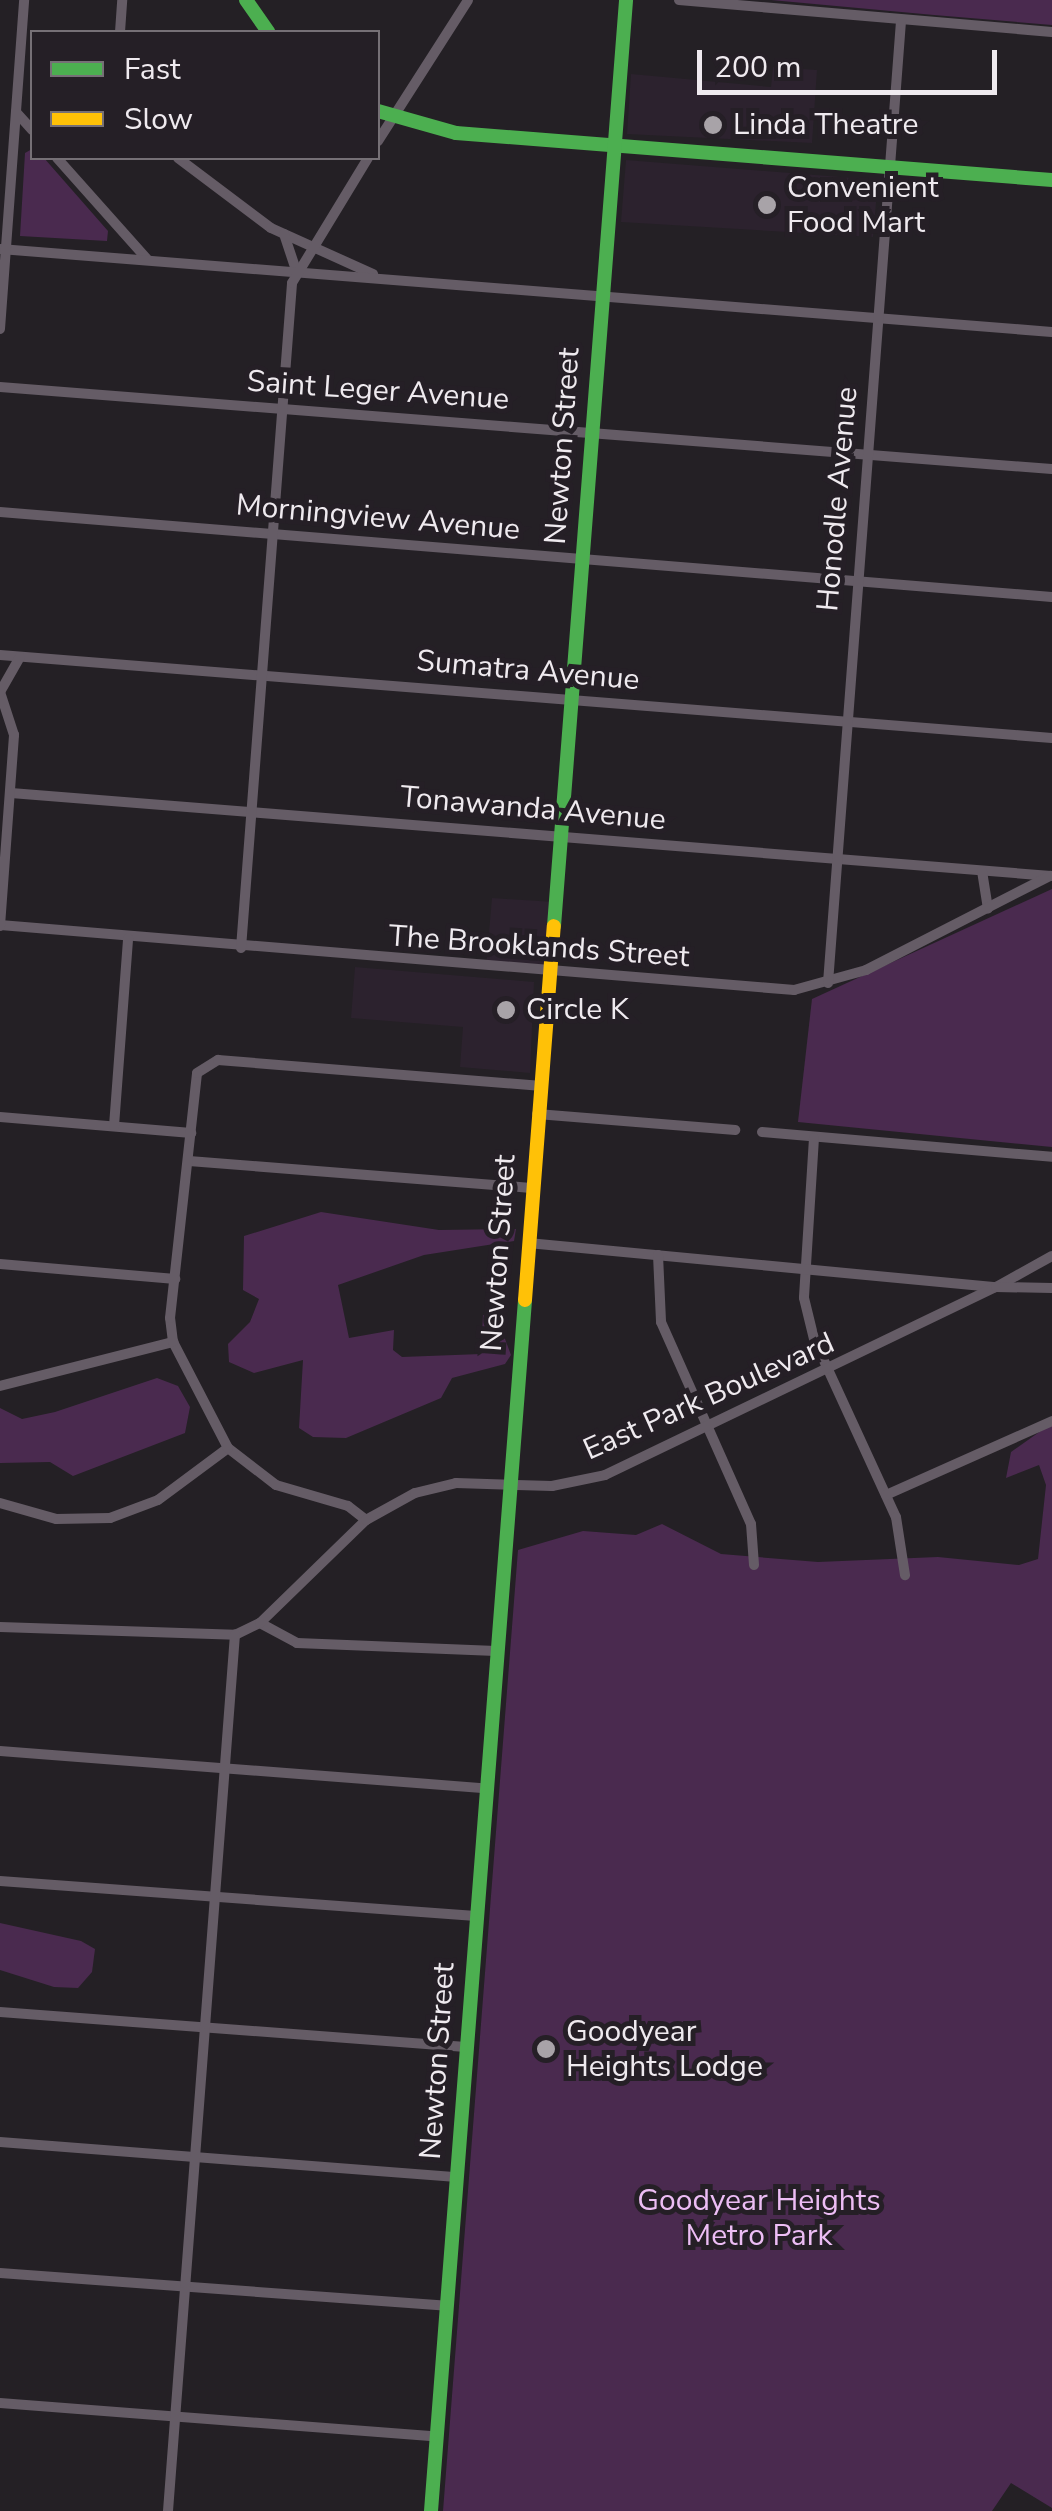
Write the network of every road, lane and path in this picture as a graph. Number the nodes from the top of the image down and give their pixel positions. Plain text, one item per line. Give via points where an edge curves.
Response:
1 (24, 0) edge
2 (122, 0) edge
3 (246, 0) edge
4 (455, 0) edge
5 (468, 0) edge
6 (626, 0) edge
7 (679, 0) edge
8 (458, 16) junction
9 (901, 20) junction
10 (120, 30) edge
11 (267, 30) edge
12 (1052, 32) edge
13 (16, 112) junction
14 (385, 114) edge
15 (30, 128) edge
16 (616, 146) junction
17 (59, 160) edge
18 (180, 160) edge
19 (367, 160) edge
20 (890, 167) junction
21 (1052, 180) edge
22 (284, 234) junction
23 (313, 244) junction
24 (3, 249) edge
25 (147, 259) junction
26 (296, 272) junction
27 (382, 278) junction
28 (602, 297) junction
29 (877, 318) junction
30 (0, 329) edge
31 (1052, 332) edge
32 (0, 387) edge
33 (282, 409) junction
34 (592, 433) junction
35 (866, 454) junction
36 (1052, 469) edge
37 (0, 512) edge
38 (273, 534) junction
39 (582, 559) junction
40 (856, 580) junction
41 (1052, 597) edge
42 (0, 655) edge
43 (20, 657) junction
44 (263, 674) junction
45 (570, 700) junction
46 (846, 721) junction
47 (1052, 738) edge
48 (10, 793) junction
49 (250, 812) junction
50 (559, 836) junction
51 (834, 859) junction
52 (982, 871) junction
53 (1051, 876) edge
54 (1, 880) edge
55 (988, 909) junction
56 (0, 926) edge
57 (128, 938) junction
58 (241, 948) junction
59 (549, 972) junction
60 (828, 983) junction
61 (540, 1086) junction
62 (538, 1114) junction
63 (0, 1117) edge
64 (114, 1126) junction
65 (735, 1130) dead end
66 (762, 1132) dead end
67 (192, 1133) junction
68 (814, 1138) junction
69 (1052, 1157) edge
70 (189, 1162) junction
71 (531, 1188) junction
72 (528, 1244) junction
73 (658, 1255) junction
74 (1052, 1256) edge
75 (0, 1264) edge
76 (803, 1267) junction
77 (175, 1279) junction
78 (996, 1287) junction
79 (1052, 1288) edge
80 (173, 1342) junction
81 (827, 1371) junction
82 (0, 1386) edge
83 (1052, 1421) edge
84 (708, 1428) junction
85 (228, 1448) junction
86 (509, 1483) junction
87 (886, 1495) junction
88 (0, 1504) edge
89 (366, 1520) junction
90 (754, 1565) dead end
91 (905, 1575) dead end
92 (260, 1623) junction
93 (0, 1628) edge
94 (235, 1635) junction
95 (496, 1651) junction
96 (0, 1751) edge
97 (223, 1768) junction
98 (486, 1788) junction
99 (0, 1882) edge
100 (214, 1898) junction
101 (476, 1916) junction
102 (0, 2012) edge
103 (205, 2027) junction
104 (466, 2047) junction
105 (0, 2142) edge
106 (194, 2156) junction
107 (457, 2177) junction
108 (0, 2273) edge
109 (184, 2287) junction
110 (447, 2306) junction
111 (0, 2403) edge
112 (174, 2416) junction
113 (437, 2437) junction
114 (168, 2511) edge
115 (431, 2511) edge

1 - 13 street
2 - 10 street
3 - 11 street
4 - 8 street
5 - 8 street
6 - 16 street, Newton Street
7 - 9 street
8 - 14 street
9 - 12 street
9 - 20 street, Honodle Avenue
13 - 15 street
13 - 24 street
14 - 16 street via 456,133
16 - 20 street
16 - 28 street, Newton Street
17 - 25 street
18 - 22 street via 234,205
19 - 23 street
20 - 21 street
20 - 29 street, Honodle Avenue
22 - 23 street
22 - 26 street
23 - 26 street
23 - 27 street
24 - 25 street
24 - 30 street
25 - 26 street
26 - 27 street
26 - 33 street
27 - 28 street
28 - 29 street
28 - 34 street, Newton Street
29 - 31 street
29 - 35 street, Honodle Avenue
32 - 33 street, Saint Leger Avenue
33 - 34 street, Saint Leger Avenue
33 - 38 street
34 - 35 street, Saint Leger Avenue
34 - 39 street, Newton Street
35 - 36 street, Saint Leger Avenue
35 - 40 street, Honodle Avenue
37 - 38 street, Morningview Avenue
38 - 39 street, Morningview Avenue
38 - 44 street
39 - 40 street, Morningview Avenue
39 - 45 street, Newton Street
40 - 41 street, Morningview Avenue
40 - 46 street, Honodle Avenue
42 - 43 street, Sumatra Avenue
43 - 44 street, Sumatra Avenue
43 - 48 street via 0,692 13,728
44 - 45 street, Sumatra Avenue
44 - 49 street
45 - 46 street, Sumatra Avenue
45 - 50 street, Newton Street
46 - 47 street, Sumatra Avenue
46 - 51 street, Honodle Avenue
48 - 49 street, Tonawanda Avenue
48 - 54 street
49 - 50 street, Tonawanda Avenue
49 - 58 street
50 - 51 street, Tonawanda Avenue
50 - 59 street, Newton Street
51 - 52 street, Tonawanda Avenue
51 - 60 street, Honodle Avenue
52 - 53 street, Tonawanda Avenue
52 - 55 street
53 - 55 street, The Brooklands Street
54 - 56 street
55 - 60 street, The Brooklands Street
56 - 57 street, The Brooklands Street
57 - 58 street, The Brooklands Street
57 - 64 street
58 - 59 street, The Brooklands Street
59 - 60 street, The Brooklands Street via 779,990
59 - 61 street, Newton Street
61 - 62 street, Newton Street
61 - 67 street via 218,1060 199,1070
62 - 65 street
62 - 71 street, Newton Street
63 - 64 street
64 - 67 street
66 - 68 street
67 - 70 street
68 - 69 street
68 - 76 street
70 - 71 street
70 - 77 street
71 - 72 street, Newton Street
72 - 73 street
72 - 86 street, Newton Street
73 - 76 street
73 - 84 street via 656,1308
74 - 78 street, East Park Boulevard
75 - 77 street
76 - 78 street
76 - 81 street via 811,1332
77 - 80 street
78 - 79 street, East Park Boulevard
78 - 81 street, East Park Boulevard
80 - 82 street
80 - 85 street
81 - 84 street, East Park Boulevard
81 - 87 street
83 - 87 street
84 - 86 street, East Park Boulevard via 588,1481
84 - 90 street via 751,1524
85 - 88 street via 158,1500 110,1518 56,1518
85 - 89 street via 276,1485 348,1506
86 - 89 street, East Park Boulevard via 439,1486
86 - 95 street, Newton Street
87 - 91 street via 905,1546
89 - 92 street, East Park Boulevard
92 - 94 street, East Park Boulevard
92 - 95 street via 296,1643
93 - 94 street, East Park Boulevard
94 - 97 street
95 - 98 street, Newton Street
96 - 97 street
97 - 98 street
97 - 100 street
98 - 101 street, Newton Street
99 - 100 street
100 - 101 street
100 - 103 street
101 - 104 street, Newton Street
102 - 103 street
103 - 104 street
103 - 106 street
104 - 107 street, Newton Street
105 - 106 street
106 - 107 street
106 - 109 street
107 - 110 street, Newton Street
108 - 109 street
109 - 110 street
109 - 112 street
110 - 113 street, Newton Street
111 - 112 street
112 - 113 street
112 - 114 street
113 - 115 street, Newton Street

